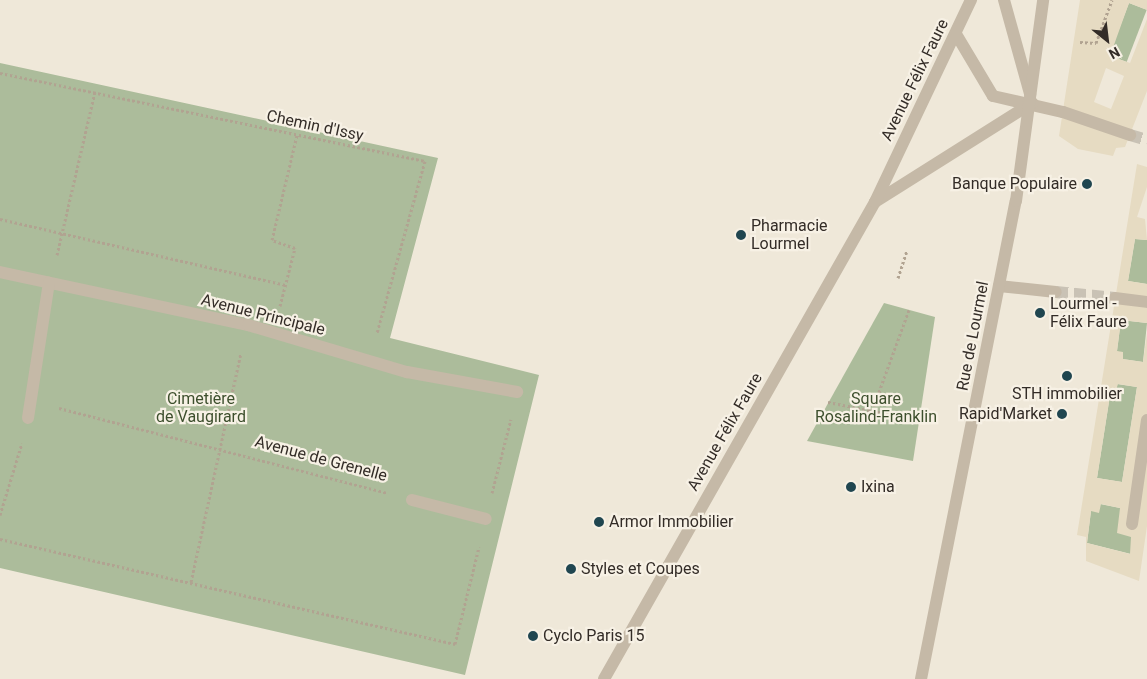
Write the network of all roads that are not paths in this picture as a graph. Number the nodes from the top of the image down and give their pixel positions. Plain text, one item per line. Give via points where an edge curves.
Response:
1 (971, 0) edge
2 (1004, 0) edge
3 (1042, 0) edge
4 (956, 34) junction
5 (1032, 104) junction
6 (1130, 135) tunnel mouth
7 (875, 202) junction
8 (0, 272) edge
9 (49, 283) junction
10 (999, 286) junction
11 (1056, 292) tunnel mouth
12 (1115, 298) tunnel mouth
13 (1147, 302) edge
14 (517, 392) dead end
15 (28, 418) road end
16 (1147, 420) edge
17 (412, 500) road end
18 (486, 519) dead end
19 (1132, 524) dead end
20 (604, 679) edge
21 (921, 679) edge

1 - 4 street, Avenue Félix Faure
2 - 5 street, Rue de Lourmel
3 - 5 street
4 - 5 street via 993,96
4 - 7 street, Avenue Félix Faure
5 - 6 street
5 - 7 street, Avenue Félix Faure
5 - 10 street, Rue de Lourmel
7 - 20 street, Avenue Félix Faure
8 - 9 street, Avenue Principale
9 - 14 street, Avenue Principale via 248,326 370,358 407,372
9 - 15 street
10 - 11 street
10 - 21 street, Rue de Lourmel
12 - 13 street
16 - 19 street
17 - 18 street

